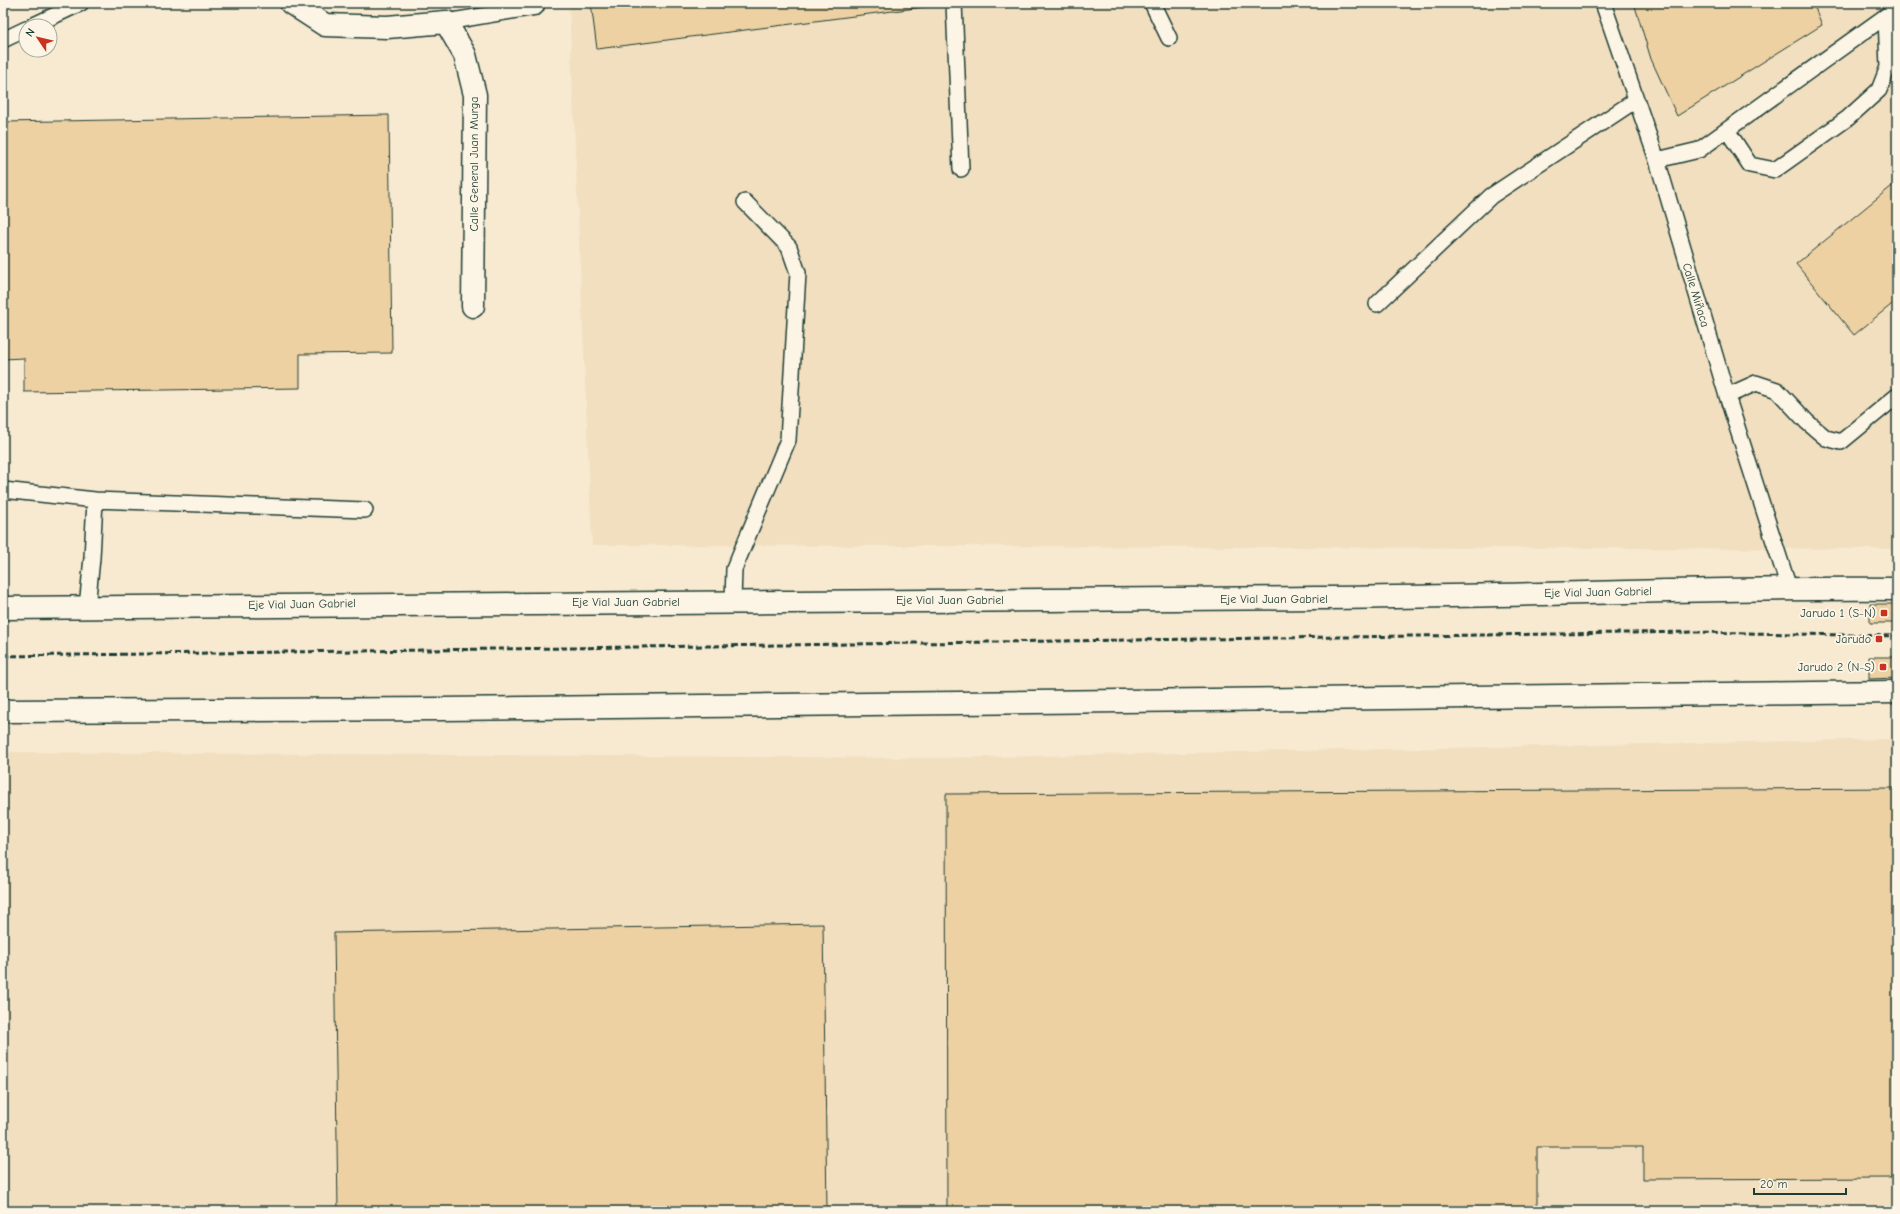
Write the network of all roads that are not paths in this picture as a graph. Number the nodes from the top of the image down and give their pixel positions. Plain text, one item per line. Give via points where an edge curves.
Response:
1 (80, 3) edge
2 (291, 3) edge
3 (954, 3) edge
4 (1152, 3) edge
5 (1604, 3) edge
6 (536, 7) dead end
7 (1891, 12) edge
8 (49, 18) edge
9 (446, 22) junction
10 (18, 33) edge
11 (1169, 38) dead end
12 (3, 40) edge
13 (1636, 100) junction
14 (1727, 130) junction
15 (1657, 160) junction
16 (961, 169) dead end
17 (745, 202) dead end
18 (1377, 304) dead end
19 (472, 306) dead end
20 (1727, 396) junction
21 (1897, 396) edge
22 (3, 490) edge
23 (94, 500) junction
24 (366, 510) dead end
25 (1789, 588) junction
26 (1897, 588) edge
27 (732, 601) junction
28 (87, 607) junction
29 (3, 608) edge
30 (1897, 692) edge
31 (3, 711) edge

1 - 8 lane
2 - 9 main road via 325,25 387,27
3 - 16 lane
4 - 11 lane
5 - 13 lane, Calle Miñaca
6 - 9 lane
7 - 14 lane
7 - 14 lane via 1888,67 1879,90 1842,122 1775,170 1750,165
9 - 19 main road, Calle General Juan Murga via 465,55 476,95
10 - 12 lane
13 - 15 lane, Calle Miñaca
13 - 18 lane via 1491,196
14 - 15 lane via 1699,150
15 - 20 lane, Calle Miñaca
17 - 27 lane via 788,247 798,273 788,440 734,569
20 - 21 lane via 1756,383 1777,390 1826,438 1841,442
20 - 25 lane, Calle Miñaca
22 - 23 lane
23 - 24 lane
23 - 28 lane
25 - 26 main road, Eje Vial Juan Gabriel
25 - 27 main road, Eje Vial Juan Gabriel via 1321,598
27 - 28 main road, Eje Vial Juan Gabriel
28 - 29 main road, Eje Vial Juan Gabriel
30 - 31 main road

